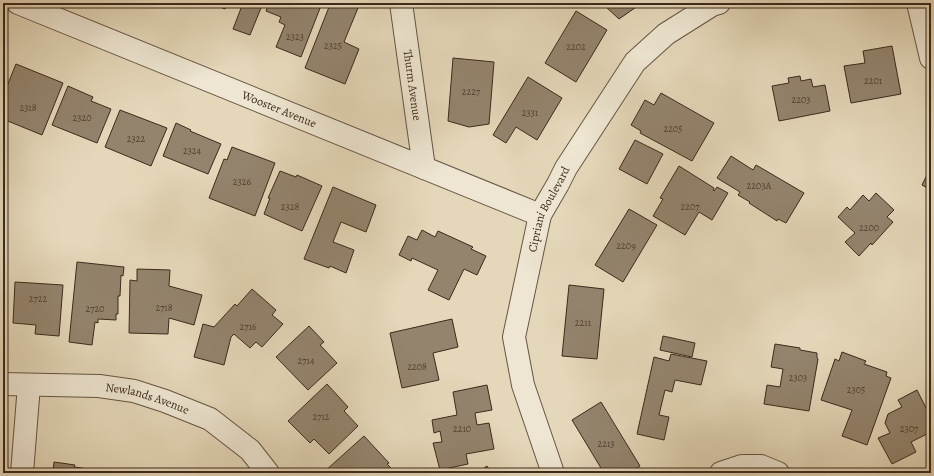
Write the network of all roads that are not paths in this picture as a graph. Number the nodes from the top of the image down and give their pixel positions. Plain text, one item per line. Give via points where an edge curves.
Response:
1 (18, 3) edge
2 (401, 3) edge
3 (719, 3) edge
4 (918, 3) edge
5 (931, 58) edge
6 (424, 168) junction
7 (540, 215) junction
8 (3, 384) edge
9 (29, 385) junction
10 (22, 473) edge
11 (268, 473) edge
12 (553, 473) edge
13 (721, 473) edge
14 (778, 473) edge

1 - 6 street, Wooster Avenue
2 - 6 street, Thurm Avenue
3 - 7 street, Cipriani Boulevard via 712,4 666,34 635,62 566,168
4 - 5 street
6 - 7 street, Wooster Avenue
7 - 12 street, Cipriani Boulevard via 514,337 523,385
8 - 9 street, Newlands Avenue
9 - 10 street
9 - 11 street, Newlands Avenue via 99,386 134,391 165,401 210,419 250,450
13 - 14 street via 742,466 761,466

